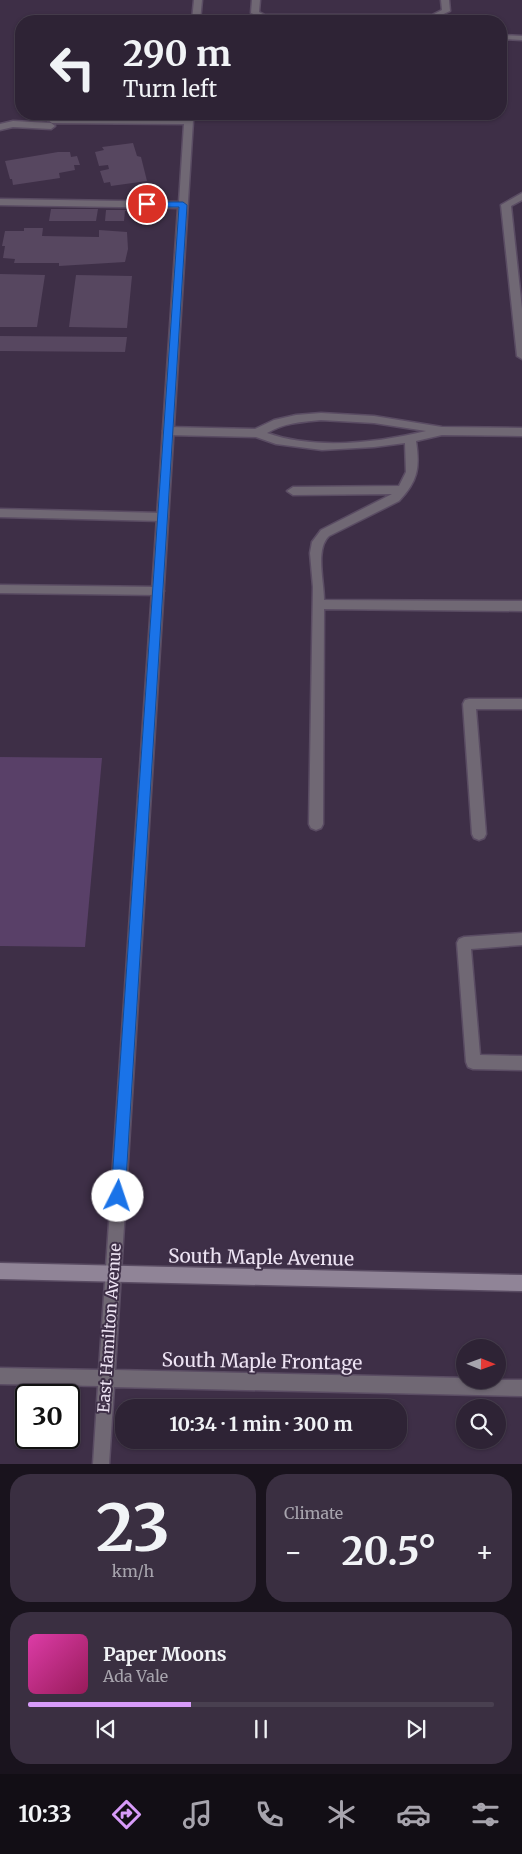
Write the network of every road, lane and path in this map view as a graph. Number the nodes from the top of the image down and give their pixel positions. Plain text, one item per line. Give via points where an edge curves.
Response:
1 (198, 0) edge
2 (256, 0) edge
3 (445, 0) edge
4 (197, 15) edge
5 (260, 15) edge
6 (437, 15) edge
7 (507, 37) edge
8 (522, 38) edge
9 (52, 120) edge
10 (189, 120) edge
11 (0, 127) edge
12 (49, 138) dead end
13 (522, 196) edge
14 (0, 202) edge
15 (183, 205) junction
16 (522, 356) edge
17 (168, 431) junction
18 (442, 432) junction
19 (522, 432) edge
20 (257, 433) junction
21 (410, 440) junction
22 (403, 490) junction
23 (293, 491) dead end
24 (0, 513) edge
25 (162, 518) junction
26 (0, 589) edge
27 (158, 591) junction
28 (318, 604) junction
29 (522, 606) edge
30 (522, 704) edge
31 (316, 824) dead end
32 (478, 834) dead end
33 (522, 939) edge
34 (522, 1063) edge
35 (0, 1272) edge
36 (113, 1274) junction
37 (522, 1283) edge
38 (0, 1376) edge
39 (106, 1378) junction
40 (522, 1388) edge
41 (101, 1464) edge

1 - 4 street
2 - 5 street via 255,13
3 - 6 street via 446,10
7 - 8 street
9 - 11 street
9 - 12 street
10 - 15 street, East Hamilton Avenue
13 - 16 street via 506,205
14 - 15 street
15 - 17 street, East Hamilton Avenue
17 - 20 street
17 - 25 street, East Hamilton Avenue
18 - 19 street
18 - 20 street via 383,421 333,417 287,421 265,427
18 - 21 street
20 - 21 street via 290,444 377,444
21 - 22 street via 412,477
22 - 23 street
22 - 28 street via 395,498 318,539 315,548
24 - 25 street
25 - 27 street, East Hamilton Avenue
26 - 27 street
27 - 36 street, East Hamilton Avenue
28 - 29 street
28 - 31 street
30 - 32 street via 469,704
33 - 34 street via 464,943 473,1062
35 - 36 main road, South Maple Avenue
36 - 37 main road, South Maple Avenue
36 - 39 street, East Hamilton Avenue
38 - 39 street, South Maple Frontage
39 - 40 street, South Maple Frontage
39 - 41 street, East Hamilton Avenue

